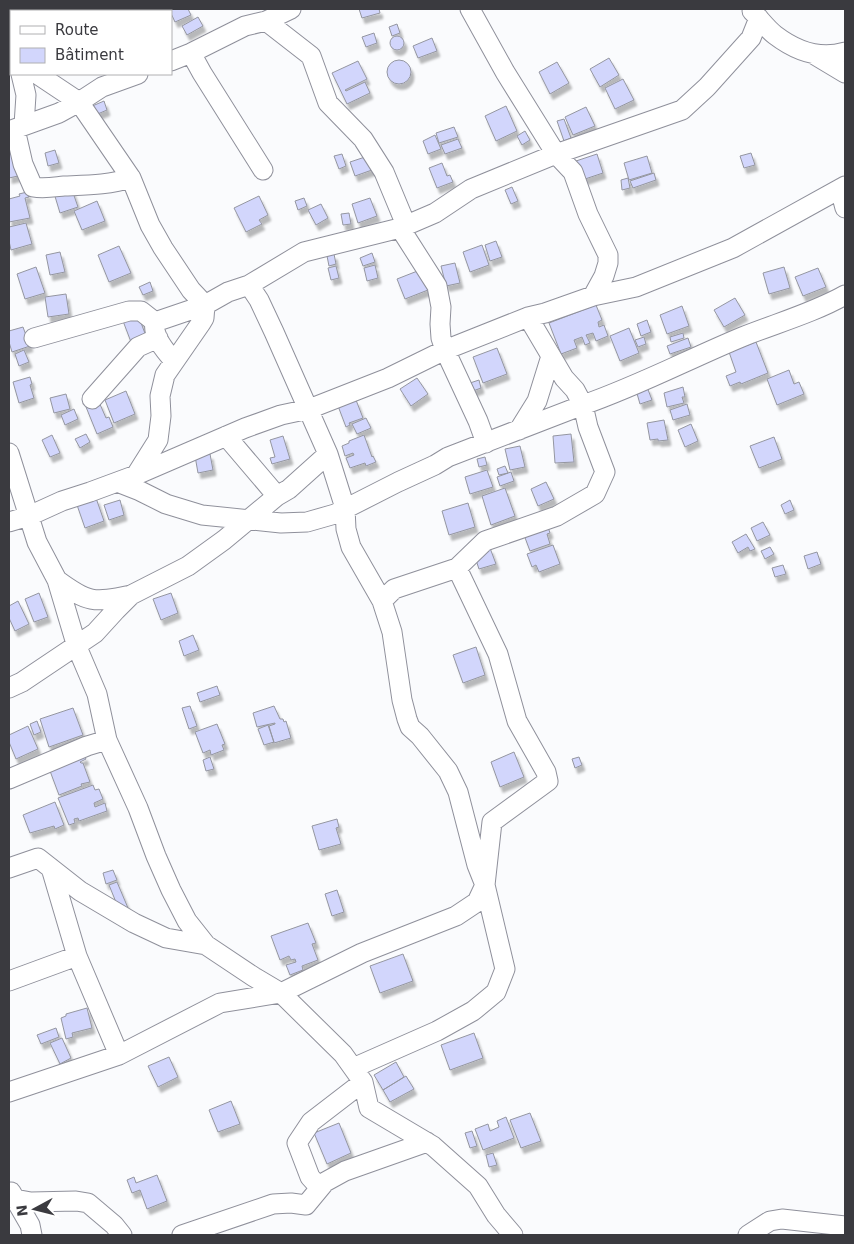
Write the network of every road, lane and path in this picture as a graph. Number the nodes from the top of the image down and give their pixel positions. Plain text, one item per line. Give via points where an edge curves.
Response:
1 (291, 9) edge
2 (470, 9) edge
3 (754, 13) edge
4 (266, 21) junction
5 (845, 52) edge
6 (191, 53) junction
7 (813, 55) junction
8 (172, 61) edge
9 (845, 73) edge
10 (22, 75) edge
11 (38, 75) edge
12 (135, 75) edge
13 (79, 102) junction
14 (16, 128) edge
15 (556, 154) junction
16 (263, 170) dead end
17 (131, 178) junction
18 (842, 188) edge
19 (845, 208) edge
20 (402, 226) junction
21 (249, 285) junction
22 (845, 295) edge
23 (593, 296) junction
24 (205, 305) junction
25 (528, 317) junction
26 (157, 330) junction
27 (34, 338) dead end
28 (445, 350) junction
29 (552, 356) junction
30 (174, 361) junction
31 (92, 399) dead end
32 (584, 405) junction
33 (309, 409) junction
34 (519, 430) junction
35 (226, 436) junction
36 (486, 443) junction
37 (9, 453) edge
38 (328, 454) junction
39 (136, 476) junction
40 (118, 482) junction
41 (277, 496) junction
42 (345, 508) junction
43 (29, 516) junction
44 (250, 519) junction
45 (9, 522) edge
46 (457, 568) junction
47 (56, 580) junction
48 (131, 595) junction
49 (382, 601) junction
50 (77, 647) junction
51 (9, 688) edge
52 (107, 740) junction
53 (9, 779) edge
54 (9, 868) edge
55 (52, 868) junction
56 (485, 885) junction
57 (206, 945) junction
58 (77, 956) junction
59 (9, 981) edge
60 (281, 993) junction
61 (119, 1056) junction
62 (358, 1075) junction
63 (9, 1092) edge
64 (427, 1142) junction
65 (320, 1188) junction
66 (11, 1194) edge
67 (845, 1226) edge
68 (35, 1232) edge
69 (122, 1235) edge
70 (182, 1235) edge
71 (513, 1235) edge
72 (748, 1235) edge

1 - 4 street
2 - 15 street
3 - 7 street via 774,34
3 - 15 street via 750,38 682,110
4 - 6 street via 245,26
4 - 20 street via 311,56 328,102 363,139 384,172
5 - 7 street via 832,56
6 - 8 street
6 - 16 street
7 - 9 street
10 - 14 street via 26,95
11 - 13 street
12 - 13 street via 102,87
13 - 14 street via 59,113
13 - 17 street
14 - 17 street via 23,164 33,187 86,185
15 - 20 street via 471,189 435,213
15 - 23 street via 573,172 608,255 606,270
17 - 24 street via 163,248
18 - 19 street
18 - 23 street via 733,248 636,287
20 - 21 street via 304,252
20 - 28 street via 437,286
21 - 24 street
21 - 33 street
22 - 32 street
23 - 25 street
24 - 26 street
24 - 30 street via 204,318
25 - 28 street
25 - 29 street
26 - 27 street via 141,311 129,311
26 - 30 street via 163,348
26 - 31 street
28 - 33 street via 388,378
28 - 36 street
29 - 32 street
29 - 34 street via 537,401
30 - 39 street via 165,375 160,396 162,416 158,440
32 - 34 street
32 - 46 street via 588,427 605,472 595,494 556,516 485,541
33 - 35 street via 281,415
33 - 38 street
34 - 36 street
35 - 39 street
35 - 41 street
36 - 42 street via 448,457
37 - 43 street
38 - 41 street
38 - 42 street
39 - 40 street
40 - 43 street
40 - 44 street via 166,504 193,512
41 - 44 street
42 - 44 street via 307,522
42 - 49 street via 350,547
43 - 45 street
43 - 47 street via 37,542
44 - 48 street via 188,566
46 - 49 street via 394,590
46 - 56 street via 498,654 516,721 548,781 492,822
47 - 48 street via 88,599 98,601
47 - 50 street
48 - 50 street
49 - 56 street via 392,632 407,719 410,727 448,771 458,792
50 - 51 street
50 - 52 street via 97,694
52 - 53 street
52 - 57 street via 170,890
54 - 55 street via 38,858
55 - 57 street via 80,891 134,923 166,938
55 - 58 street
56 - 60 street via 477,902 456,916 362,953
56 - 62 street via 505,969 496,992 473,1011
57 - 60 street
58 - 59 street
58 - 61 street
60 - 61 street via 220,1003
60 - 62 street via 343,1054
61 - 63 street
62 - 64 street via 369,1108
62 - 65 street via 311,1122 297,1143 310,1177
64 - 65 street via 345,1171
64 - 71 street via 478,1186
65 - 70 street via 306,1205 272,1204
66 - 68 street
66 - 69 street via 31,1202 88,1203
67 - 72 street via 782,1219 770,1221

